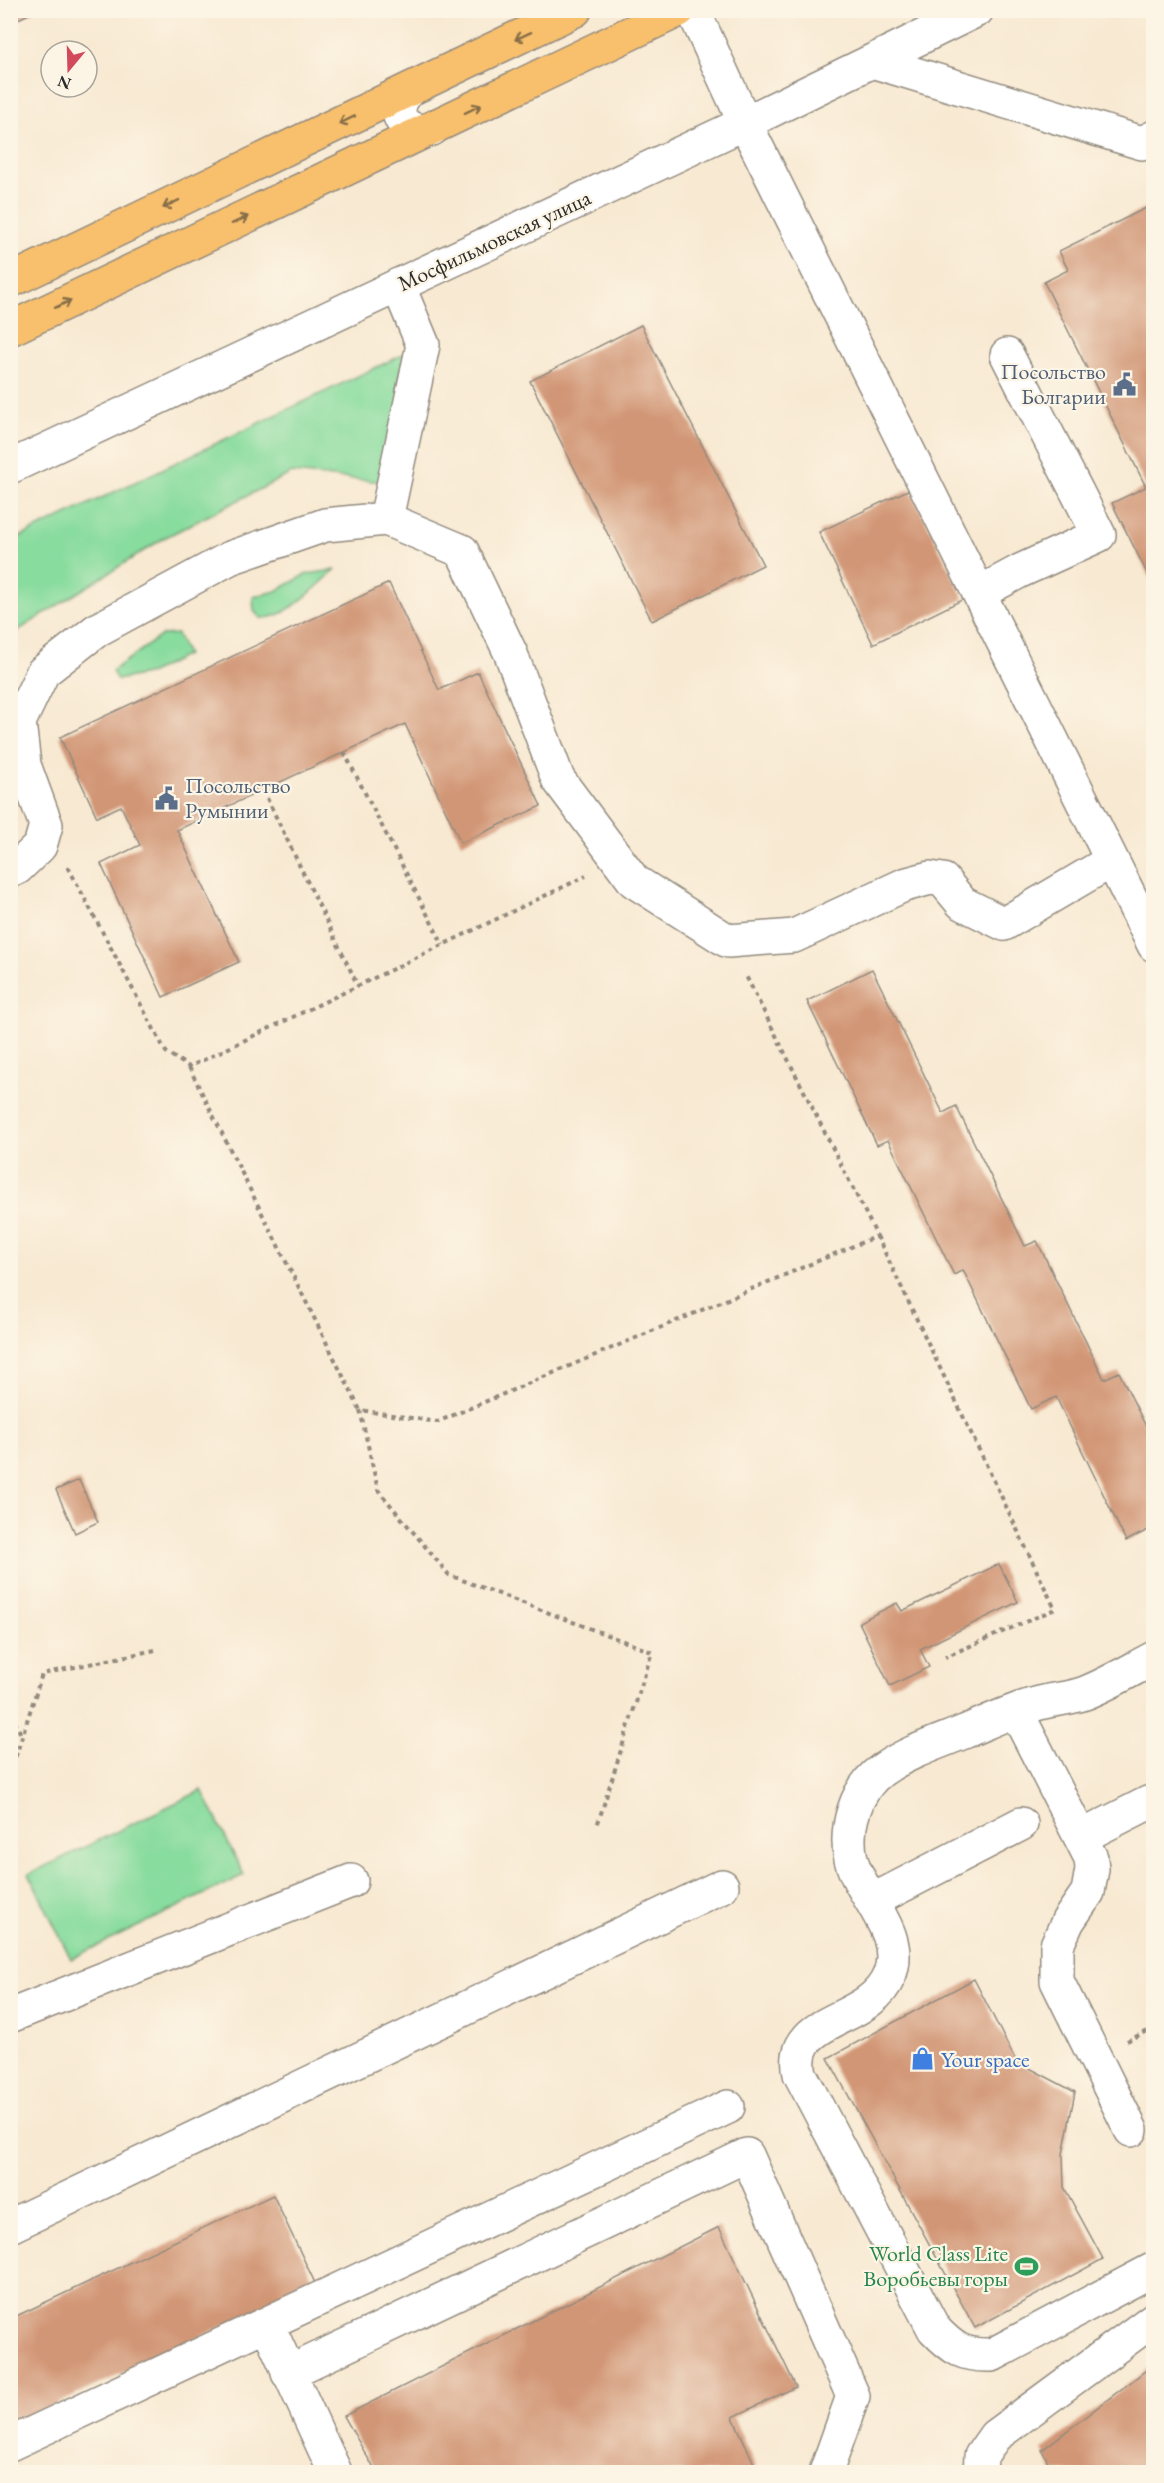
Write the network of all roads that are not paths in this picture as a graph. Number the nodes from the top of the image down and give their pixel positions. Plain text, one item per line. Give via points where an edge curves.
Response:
1 (575, 10) edge
2 (679, 10) edge
3 (693, 10) edge
4 (977, 10) edge
5 (872, 61) junction
6 (411, 89) junction
7 (745, 123) junction
8 (432, 129) junction
9 (1154, 137) edge
10 (10, 281) edge
11 (398, 285) junction
12 (10, 329) edge
13 (1007, 355) dead end
14 (10, 468) edge
15 (386, 519) junction
16 (979, 593) junction
17 (15, 719) edge
18 (1112, 861) junction
19 (10, 871) edge
20 (1154, 945) edge
21 (1154, 1658) edge
22 (1016, 1711) junction
23 (1148, 1803) dead end
24 (1021, 1824) dead end
25 (1081, 1837) junction
26 (351, 1881) dead end
27 (722, 1886) dead end
28 (872, 1901) junction
29 (10, 2016) edge
30 (728, 2107) dead end
31 (1131, 2130) dead end
32 (10, 2226) edge
33 (1154, 2269) edge
34 (1154, 2319) edge
35 (267, 2324) junction
36 (288, 2373) junction
37 (10, 2444) edge
38 (335, 2472) edge
39 (826, 2472) edge
40 (980, 2472) edge

1 -> 6 main road
8 -> 2 main road
3 - 7 street
4 - 5 street, Мосфильмовская улица
5 - 7 street, Мосфильмовская улица
5 - 9 street via 1142,143
6 - 8 street via 403,95 399,114 412,129
6 -> 10 main road
7 - 11 street, Мосфильмовская улица
7 - 16 street
12 -> 8 main road
11 - 14 street, Мосфильмовская улица
11 - 15 street via 423,345
13 - 16 street via 1099,535
15 - 17 street via 325,525 230,558 97,630 43,672
15 - 18 street via 462,551 511,654 558,778 634,881 728,941 794,936 904,885 930,878 943,880 962,903 1004,924
16 - 18 street
17 - 19 street via 24,765 46,825 40,846
18 - 20 street
21 - 22 street via 1084,1693
22 - 25 street
22 - 28 street via 881,1770 861,1793 852,1815 851,1861
23 - 25 street
24 - 28 street
25 - 31 street via 1091,1858 1091,1882 1060,1936 1057,1981
26 - 29 street
27 - 32 street
28 - 33 street via 889,1932 891,1973 872,2000 811,2033 802,2042 797,2062 934,2329 952,2348 973,2356 992,2355
30 - 35 street
34 - 40 street via 995,2436 981,2456
35 - 36 street
35 - 37 street
36 - 38 street
36 - 39 street via 747,2155 853,2396

